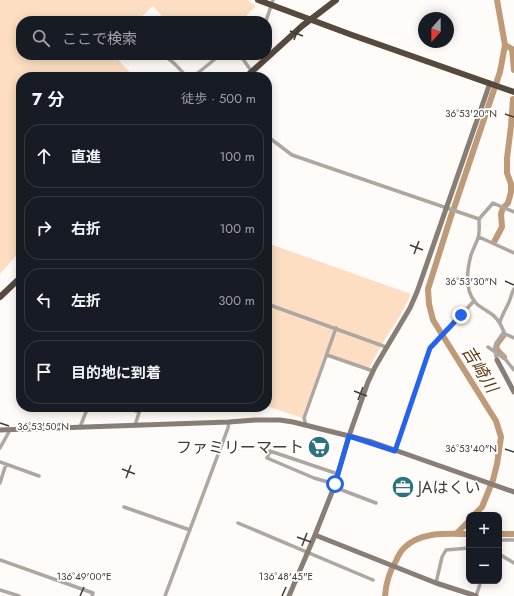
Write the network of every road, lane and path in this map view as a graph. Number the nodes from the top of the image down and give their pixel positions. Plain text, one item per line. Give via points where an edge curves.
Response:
1 (258, 0) edge
2 (336, 0) edge
3 (272, 2) edge
4 (268, 16) edge
5 (311, 20) junction
6 (272, 54) edge
7 (170, 60) edge
8 (214, 60) edge
9 (244, 60) edge
10 (265, 60) edge
11 (183, 72) edge
12 (199, 72) edge
13 (252, 72) joint
14 (491, 83) junction
15 (514, 92) edge
16 (272, 140) edge
17 (446, 208) junction
18 (514, 212) edge
19 (479, 219) junction
20 (479, 237) junction
21 (514, 253) edge
22 (16, 282) edge
23 (514, 289) edge
24 (0, 297) edge
25 (474, 301) junction
26 (272, 306) edge
27 (500, 322) junction
28 (336, 328) junction
29 (503, 333) junction
30 (514, 338) edge
31 (386, 347) junction
32 (488, 347) dead end
33 (495, 352) junction
34 (327, 355) junction
35 (497, 360) joint
36 (514, 370) edge
37 (373, 371) junction
38 (512, 382) edge
39 (514, 392) edge
40 (86, 412) edge
41 (139, 412) edge
42 (229, 422) junction
43 (135, 425) junction
44 (306, 425) junction
45 (80, 427) junction
46 (0, 430) edge
47 (10, 430) junction
48 (349, 436) junction
49 (0, 448) edge
50 (395, 451) junction
51 (0, 462) edge
52 (6, 464) junction
53 (338, 474) junction
54 (39, 476) dead end
55 (0, 483) edge
56 (334, 485) junction
57 (514, 492) edge
58 (376, 503) dead end
59 (124, 507) dead end
60 (238, 523) dead end
61 (190, 530) junction
62 (316, 535) junction
63 (502, 540) edge
64 (514, 540) edge
65 (466, 548) edge
66 (307, 552) junction
67 (502, 556) edge
68 (0, 560) edge
69 (514, 563) edge
70 (374, 580) dead end
71 (436, 583) junction
72 (480, 584) edge
73 (0, 590) edge
74 (19, 596) edge
75 (92, 596) edge
76 (165, 596) edge
77 (289, 596) edge
78 (476, 596) edge

1 - 3 highway
2 - 5 highway
3 - 4 street
3 - 5 highway
5 - 6 highway
5 - 14 highway
7 - 11 street
8 - 12 street
9 - 13 street
10 - 13 highway
14 - 15 highway
14 - 17 street
16 - 17 street via 292,155
17 - 19 street
17 - 31 street via 417,292
18 - 19 street via 493,203
19 - 20 street
20 - 21 street
20 - 25 street via 468,268 468,288
22 - 24 highway
23 - 27 street
25 - 27 street
25 - 50 street via 430,348
26 - 28 street
27 - 29 street
28 - 31 street
28 - 34 street
29 - 30 street
29 - 33 street via 495,346
31 - 37 street
32 - 33 street
33 - 35 street
33 - 36 street
34 - 37 street
34 - 44 street via 304,418
35 - 38 street
37 - 48 street
38 - 39 street
40 - 45 street
41 - 43 street
42 - 43 street
42 - 44 street via 280,420
42 - 61 street
43 - 45 street
44 - 48 street
45 - 47 street
46 - 47 street
47 - 49 street
48 - 50 street
48 - 53 street
50 - 57 street
51 - 52 street
52 - 54 street
52 - 55 street
53 - 56 street
53 - 56 street via 270,451 267,458
56 - 58 street
56 - 62 street
59 - 61 street
60 - 66 street
61 - 76 street
62 - 66 street
62 - 71 street
63 - 64 street
65 - 71 street via 446,550 442,556
66 - 70 street
66 - 77 street
67 - 69 street
68 - 75 street via 93,593
71 - 78 street
72 - 78 street
73 - 74 street

